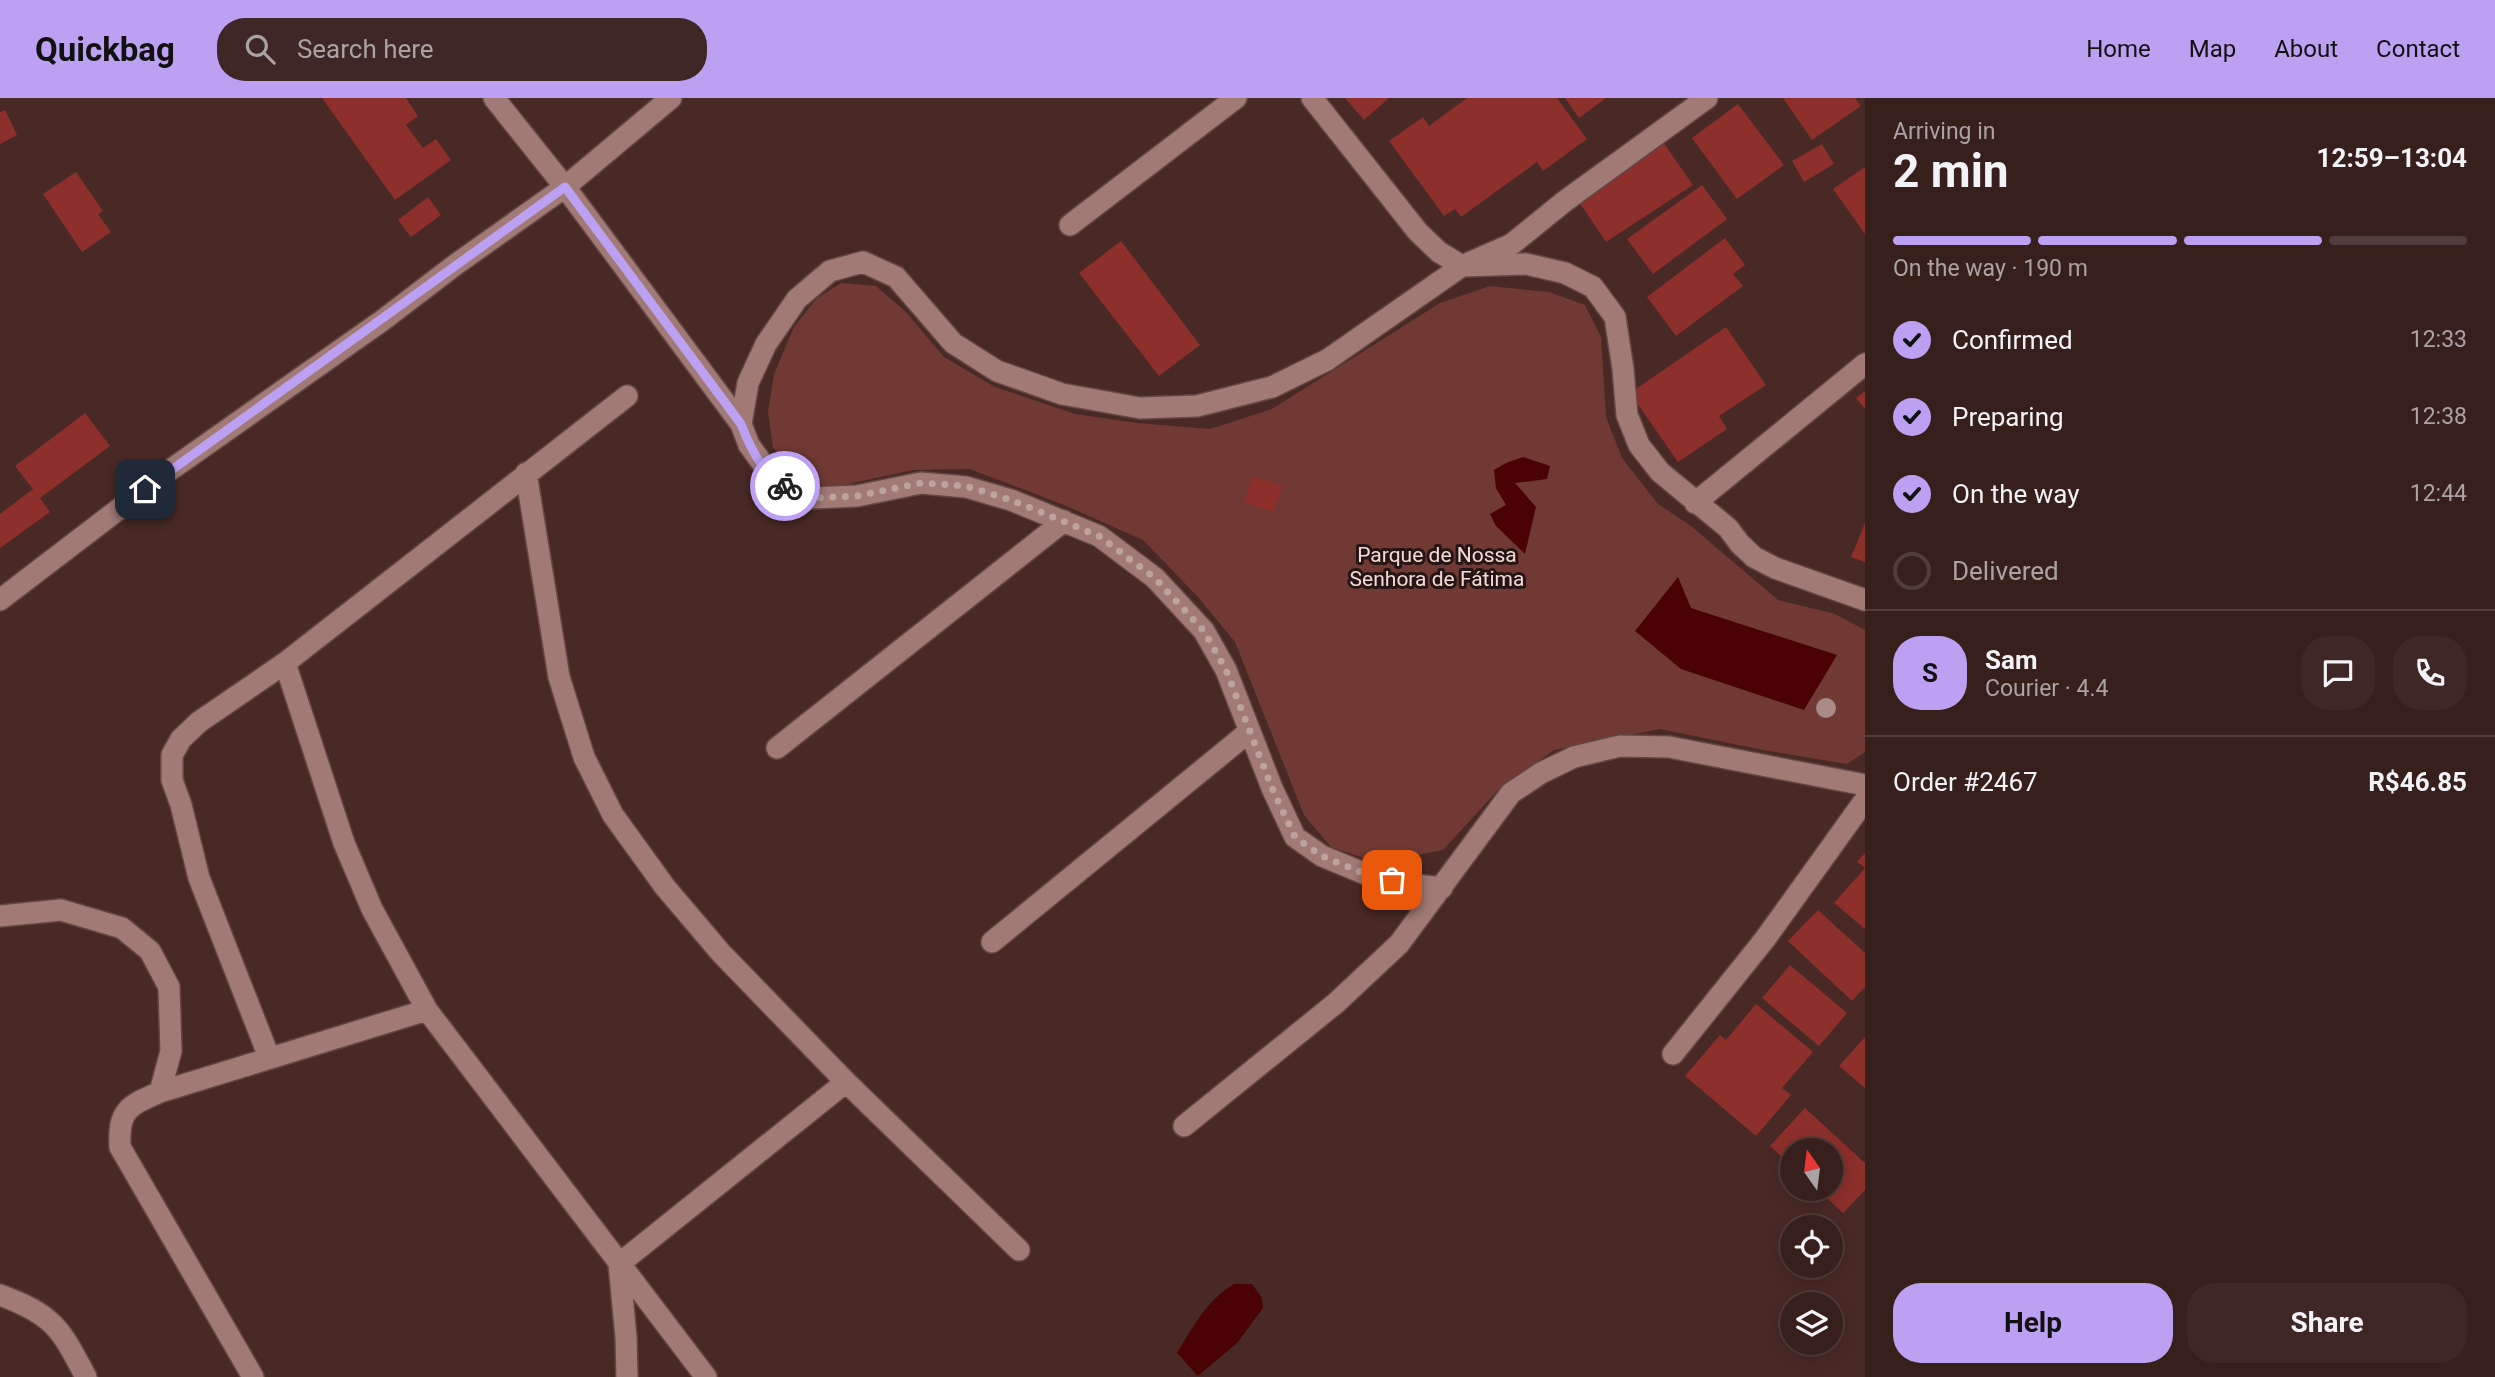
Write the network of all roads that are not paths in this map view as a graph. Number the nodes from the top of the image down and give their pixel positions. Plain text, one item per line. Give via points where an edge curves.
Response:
1 (494, 98) edge
2 (671, 98) edge
3 (1236, 98) edge
4 (1312, 98) edge
5 (1707, 98) edge
6 (565, 187) junction
7 (1070, 225) dead end
8 (1462, 266) junction
9 (1865, 364) edge
10 (627, 396) dead end
11 (741, 424) junction
12 (527, 473) junction
13 (1695, 503) junction
14 (1064, 521) junction
15 (0, 600) edge
16 (1865, 600) edge
17 (285, 663) junction
18 (1250, 731) junction
19 (778, 748) dead end
20 (1865, 785) edge
21 (1865, 800) edge
22 (1442, 888) junction
23 (0, 916) edge
24 (992, 943) dead end
25 (427, 1010) junction
26 (1673, 1054) dead end
27 (269, 1057) junction
28 (846, 1082) junction
29 (160, 1092) junction
30 (1184, 1126) dead end
31 (1019, 1250) dead end
32 (619, 1264) junction
33 (0, 1295) edge
34 (86, 1377) edge
35 (253, 1377) edge
36 (627, 1377) edge
37 (706, 1377) edge

1 - 6 street
2 - 6 street
3 - 7 street
4 - 8 street via 1418,232 1438,252
5 - 8 street via 1512,244
6 - 11 street
6 - 15 street via 166,473
8 - 11 street via 1327,360 1272,387 1197,406 1140,408 1062,394 996,371 953,343 896,277 863,262 830,271 797,299 766,344 748,383
8 - 13 street via 1526,264 1565,273 1593,287 1615,317 1628,415 1639,445 1660,472
9 - 13 street
10 - 12 street
11 - 14 street via 749,444 776,481 812,498 857,496 921,483 966,486
12 - 17 street
12 - 28 street via 559,677 584,757 613,815 721,953
13 - 16 street via 1728,528 1754,557
14 - 18 street via 1099,536 1155,578 1204,631 1226,670
14 - 19 street
17 - 25 street via 344,843 372,909
17 - 27 street via 199,722 172,755 172,779 199,878
18 - 22 street via 1295,837 1322,856 1368,875
18 - 24 street
20 - 22 street via 1669,747 1620,746 1574,757 1511,793
21 - 26 street via 1765,939
22 - 30 street via 1399,944 1336,1003
23 - 29 street via 61,910 122,928 150,951 169,987 171,1051
25 - 27 street
25 - 32 street
27 - 29 street
28 - 31 street
28 - 32 street
29 - 35 street via 124,1112 118,1125 120,1147
32 - 36 street
32 - 37 street
33 - 34 street via 41,1313 55,1326

